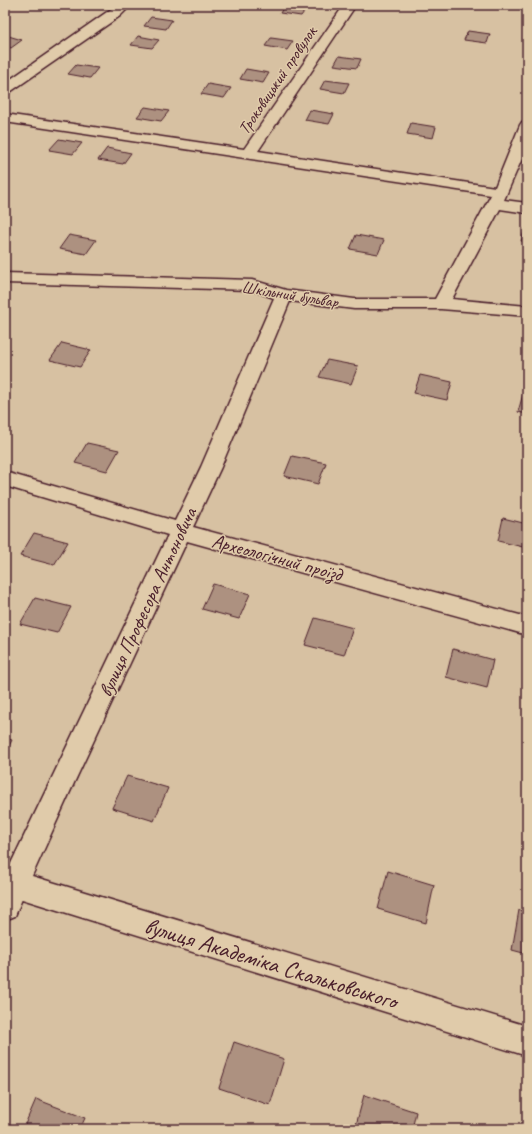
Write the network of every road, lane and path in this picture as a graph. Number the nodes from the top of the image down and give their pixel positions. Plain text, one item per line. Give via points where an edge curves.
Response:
1 (125, 5) edge
2 (350, 5) edge
3 (5, 89) edge
4 (5, 118) edge
5 (527, 125) edge
6 (248, 155) junction
7 (496, 198) junction
8 (527, 208) edge
9 (5, 278) edge
10 (284, 295) junction
11 (441, 304) junction
12 (527, 311) edge
13 (5, 479) edge
14 (180, 531) junction
15 (527, 626) edge
16 (10, 896) edge
17 (527, 1042) edge

1 - 3 street
2 - 6 street, Троковицький провулок
4 - 6 street
5 - 7 street
6 - 7 street
7 - 8 street
7 - 11 street
9 - 10 street, Шкільний бульвар via 252,285
10 - 11 street, Шкільний бульвар via 354,304
10 - 14 street, вулиця Професора Антоновича via 211,467
11 - 12 street, Шкільний бульвар
13 - 14 street, Археологічний проїзд
14 - 15 street, Археологічний проїзд
14 - 16 street, вулиця Професора Антоновича
16 - 17 street, вулиця Академіка Скальковського

